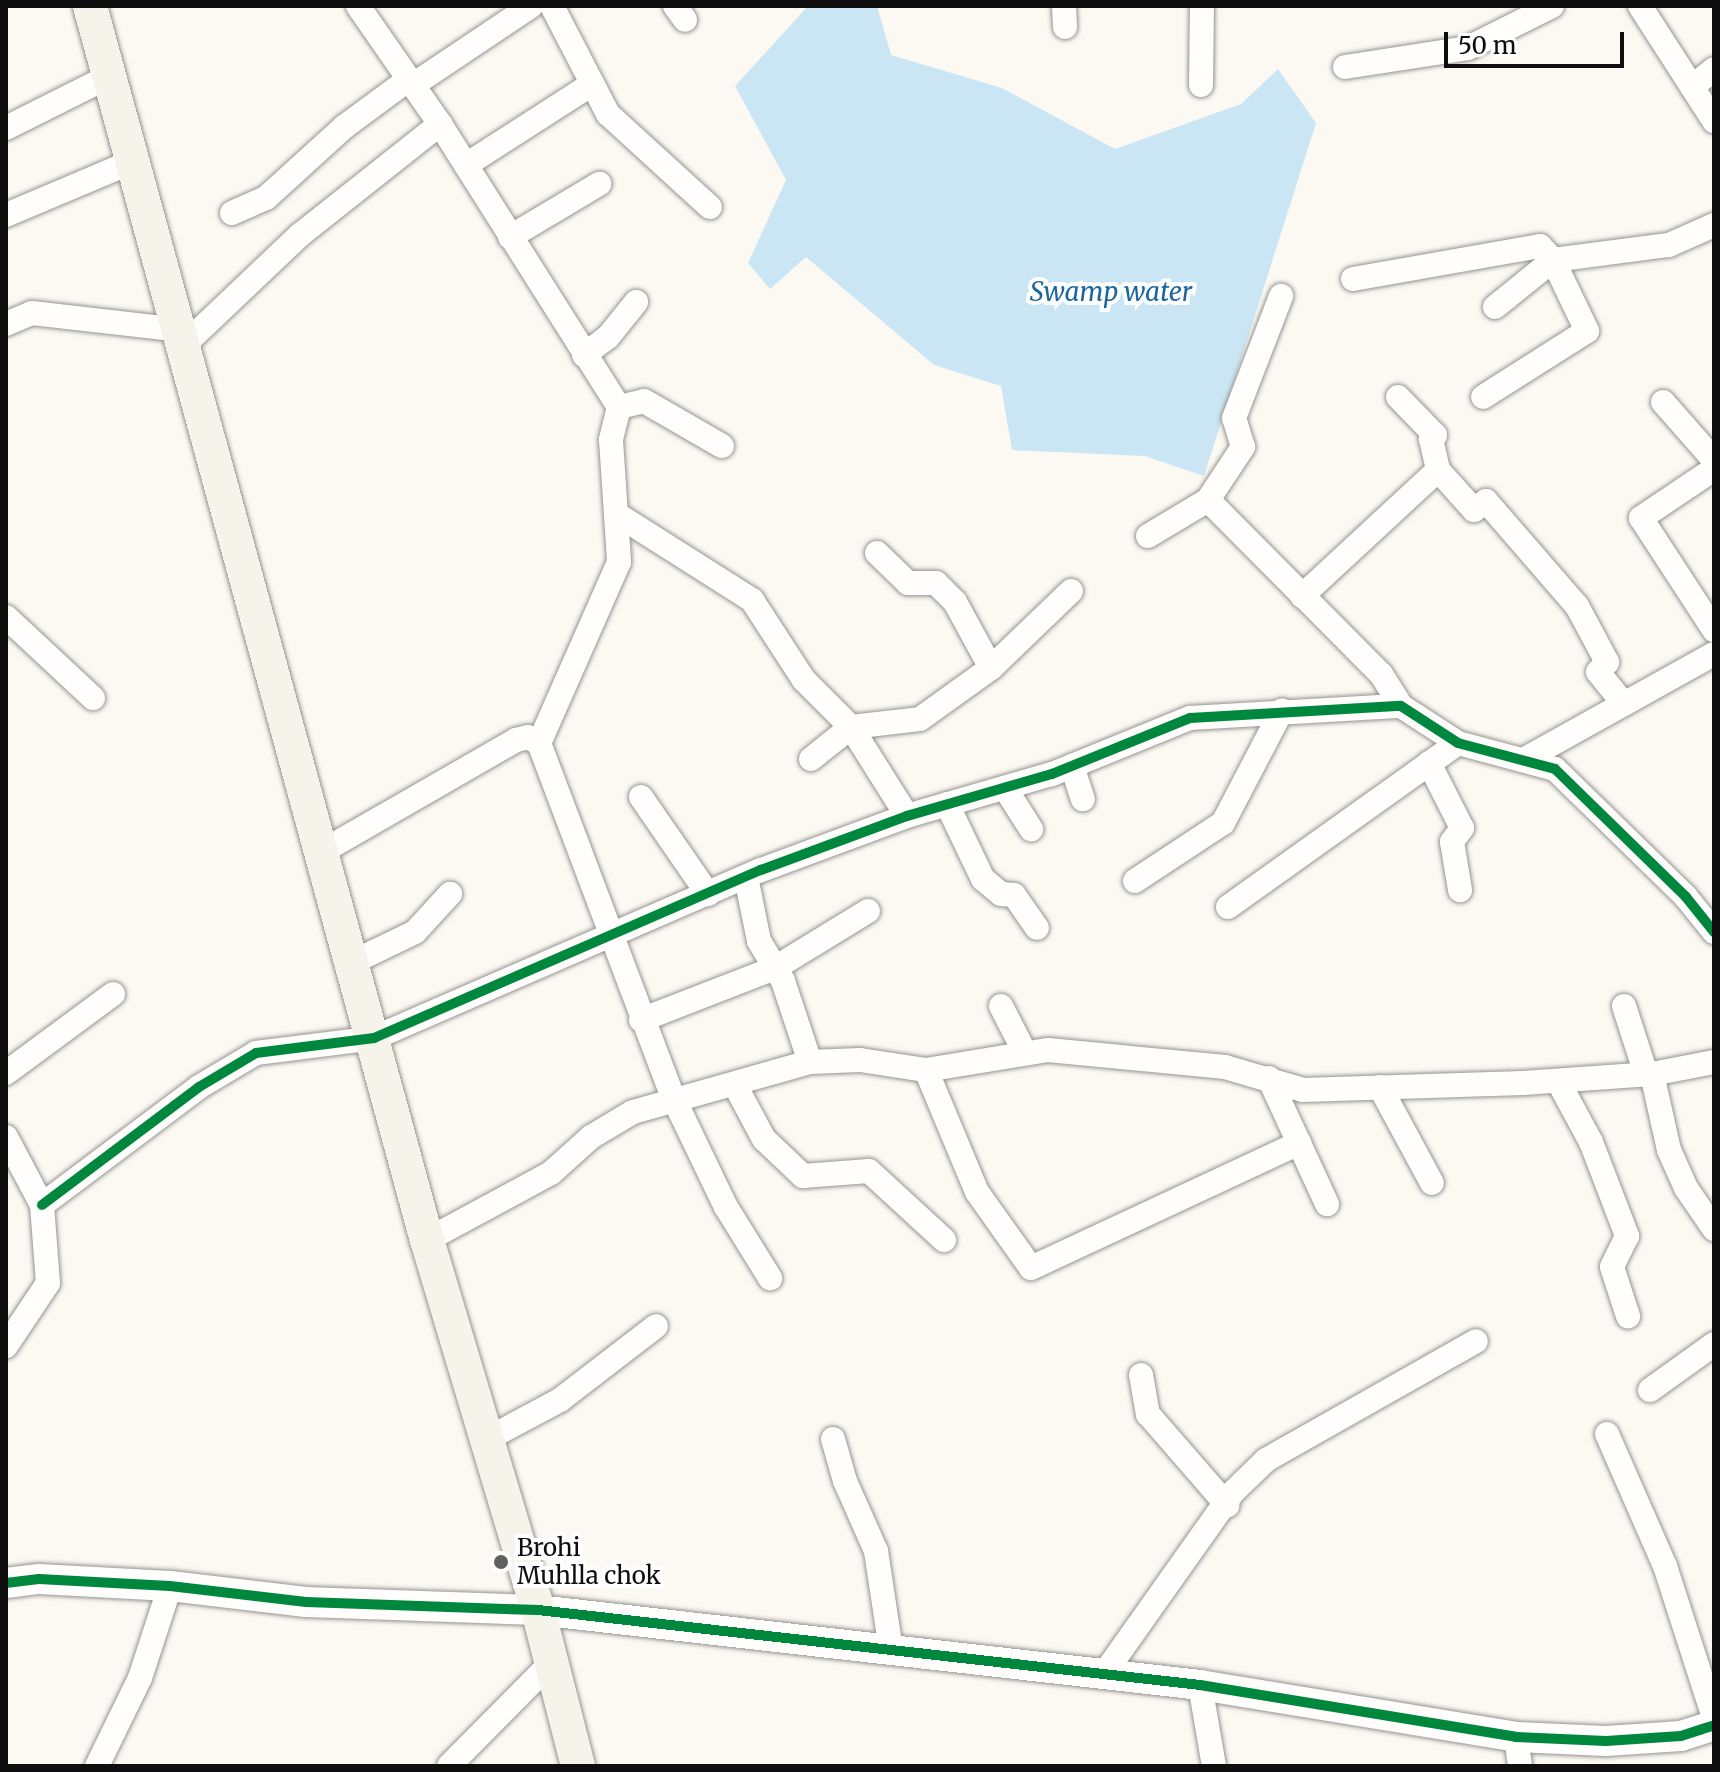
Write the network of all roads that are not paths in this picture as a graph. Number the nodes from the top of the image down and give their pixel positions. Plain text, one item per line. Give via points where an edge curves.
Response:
1 (90, 6) edge
2 (358, 6) edge
3 (531, 6) edge
4 (552, 6) edge
5 (1202, 6) edge
6 (1552, 6) edge
7 (1640, 6) edge
8 (1345, 67) dead end
9 (1714, 69) edge
10 (110, 76) junction
11 (411, 82) junction
12 (592, 84) junction
13 (1201, 85) dead end
14 (1692, 87) junction
15 (1714, 121) edge
16 (440, 124) junction
17 (6, 128) edge
18 (134, 161) junction
19 (466, 165) junction
20 (599, 184) dead end
21 (710, 207) dead end
22 (232, 213) dead end
23 (6, 215) edge
24 (1714, 225) edge
25 (510, 237) junction
26 (1553, 260) junction
27 (1353, 279) dead end
28 (1281, 296) dead end
29 (636, 302) dead end
30 (1495, 307) dead end
31 (6, 324) edge
32 (183, 337) junction
33 (584, 355) junction
34 (1398, 397) dead end
35 (1483, 397) dead end
36 (1663, 402) dead end
37 (619, 407) junction
38 (722, 446) dead end
39 (1714, 460) edge
40 (1714, 469) edge
41 (1438, 470) junction
42 (1208, 500) junction
43 (618, 515) junction
44 (1148, 536) dead end
45 (877, 553) dead end
46 (1071, 591) dead end
47 (1302, 596) junction
48 (6, 617) edge
49 (1714, 630) edge
50 (1714, 654) edge
51 (991, 668) junction
52 (93, 698) dead end
53 (1624, 704) junction
54 (1401, 706) junction
55 (1282, 710) junction
56 (851, 727) junction
57 (539, 743) junction
58 (1458, 743) junction
59 (1527, 758) junction
60 (811, 759) dead end
61 (1429, 763) junction
62 (1072, 766) junction
63 (1005, 788) junction
64 (641, 797) dead end
65 (1083, 799) dead end
66 (947, 804) junction
67 (907, 816) junction
68 (1031, 829) dead end
69 (323, 851) junction
70 (746, 877) junction
71 (1135, 881) dead end
72 (1460, 890) dead end
73 (450, 894) dead end
74 (708, 894) junction
75 (1228, 907) dead end
76 (868, 911) dead end
77 (1037, 928) dead end
78 (1714, 932) edge
79 (617, 937) junction
80 (353, 962) junction
81 (775, 968) junction
82 (113, 994) dead end
83 (1001, 1006) dead end
84 (1624, 1006) dead end
85 (641, 1020) junction
86 (374, 1038) junction
87 (1025, 1053) junction
88 (810, 1062) junction
89 (1714, 1062) edge
90 (926, 1070) junction
91 (6, 1073) edge
92 (1649, 1074) junction
93 (1269, 1078) junction
94 (1558, 1081) junction
95 (735, 1085) junction
96 (1380, 1087) junction
97 (673, 1097) junction
98 (6, 1137) edge
99 (1299, 1143) junction
100 (1432, 1183) dead end
101 (1327, 1204) dead end
102 (42, 1205) junction
103 (1714, 1229) edge
104 (427, 1240) junction
105 (944, 1240) dead end
106 (770, 1278) dead end
107 (1628, 1316) dead end
108 (656, 1326) dead end
109 (1476, 1341) dead end
110 (1714, 1344) edge
111 (6, 1346) edge
112 (1141, 1375) dead end
113 (1650, 1390) dead end
114 (1607, 1434) dead end
115 (487, 1439) junction
116 (833, 1439) dead end
117 (1227, 1505) junction
118 (6, 1583) edge
119 (170, 1586) junction
120 (538, 1610) junction
121 (891, 1650) junction
122 (550, 1664) junction
123 (1104, 1674) junction
124 (1200, 1685) junction
125 (1714, 1718) edge
126 (1714, 1725) edge
127 (1518, 1752) edge
128 (452, 1765) edge
129 (97, 1766) edge
130 (578, 1766) edge
131 (1214, 1766) edge

1 - 10 main road
2 - 11 street
3 - 11 street
4 - 12 street
5 - 13 street
6 - 8 street via 1468,48
7 - 14 street
9 - 14 street
10 - 17 street
10 - 18 main road
11 - 16 street
11 - 22 street via 344,127 266,198
12 - 19 street
12 - 21 street via 627,135
14 - 15 street
16 - 19 street
16 - 32 street
18 - 23 street
18 - 32 main road
19 - 25 street
20 - 25 street
24 - 26 street via 1669,245 1610,248
25 - 33 street
26 - 27 street via 1540,246
26 - 30 street
26 - 35 street via 1587,331
28 - 42 street via 1234,418 1243,447
29 - 33 street via 608,337
31 - 32 street via 32,313
32 - 69 main road
33 - 37 street
34 - 41 street via 1435,435 1431,439
36 - 39 street
37 - 38 street via 644,401
37 - 43 street via 611,440
40 - 49 street via 1641,518
41 - 47 street
41 - 53 street via 1474,510 1486,501 1577,606 1607,662 1598,672
42 - 44 street
42 - 47 street
43 - 56 street via 752,600 804,680
43 - 57 street via 619,562
45 - 51 street via 908,583 936,583 955,602
46 - 51 street
47 - 54 street via 1381,674
48 - 52 street
50 - 53 street
51 - 56 street via 920,719
53 - 59 street
54 - 55 street
54 - 58 street
55 - 62 street via 1190,718
55 - 71 street via 1223,823
56 - 60 street
56 - 67 street
57 - 69 street via 528,737 516,740
57 - 79 street
58 - 59 street
58 - 61 street
59 - 78 street via 1555,769 1686,897
61 - 72 street via 1462,828 1452,842
61 - 75 street
62 - 63 street
62 - 65 street
63 - 66 street
63 - 68 street
64 - 74 street
66 - 67 street
66 - 77 street via 983,879 1001,894 1014,895
67 - 70 street
69 - 80 main road
70 - 74 street
70 - 81 street via 759,941
73 - 80 street via 415,932
74 - 79 street
76 - 81 street
79 - 85 street
79 - 86 street via 584,945
80 - 86 main road
81 - 85 street
81 - 88 street
82 - 91 street
83 - 87 street
84 - 92 street
85 - 97 street
86 - 102 street via 256,1053 199,1087
86 - 104 main road
87 - 90 street
87 - 93 street via 1048,1050 1172,1061
88 - 90 street via 860,1060
88 - 95 street
89 - 92 street
90 - 99 street via 977,1192 1031,1268
92 - 94 street
92 - 103 street via 1669,1150 1686,1188
93 - 96 street via 1303,1090
93 - 99 street
94 - 96 street
94 - 107 street via 1591,1142 1627,1236 1612,1267
95 - 97 street
95 - 105 street via 764,1139 803,1176 869,1171
96 - 100 street
97 - 104 street via 623,1118 551,1173
97 - 106 street via 726,1207
98 - 102 street
99 - 101 street
102 - 111 street via 48,1283
104 - 115 main road
108 - 115 street via 560,1400
109 - 117 street via 1266,1460 1232,1493
110 - 113 street
112 - 117 street via 1148,1414
114 - 125 street via 1665,1566
115 - 120 main road
116 - 121 street via 876,1551
117 - 123 street
118 - 119 street via 39,1579
119 - 120 street via 306,1602
119 - 129 street via 140,1678
120 - 121 street
120 - 122 main road
121 - 123 street
122 - 128 street
122 - 130 main road
123 - 124 street
124 - 127 street
124 - 131 street
126 - 127 street via 1681,1736

